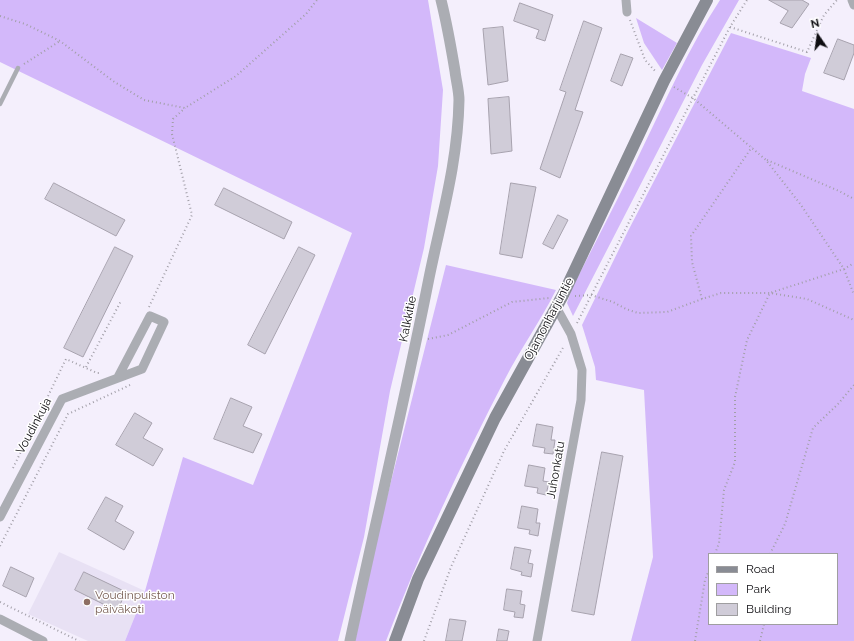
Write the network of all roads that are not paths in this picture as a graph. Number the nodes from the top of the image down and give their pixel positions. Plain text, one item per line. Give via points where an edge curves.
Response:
1 (441, 0) edge
2 (626, 0) edge
3 (707, 0) edge
4 (852, 0) edge
5 (854, 5) edge
6 (627, 12) road end
7 (18, 68) road end
8 (0, 104) edge
9 (559, 302) junction
10 (118, 377) junction
11 (0, 517) edge
12 (0, 619) edge
13 (43, 641) edge
14 (350, 641) edge
15 (396, 641) edge
16 (537, 641) edge

1 - 14 street, Kalkkitie via 459,98 457,139 451,181
2 - 6 street
3 - 9 main road, Ojamonharjuntie via 664,81
4 - 5 street
7 - 8 lane
9 - 15 main road, Ojamonharjuntie via 495,418 424,565
9 - 16 street, Juhonkatu via 582,370 581,400
10 - 10 street, Voudinkuja via 142,369 164,322 150,316
10 - 11 street, Voudinkuja via 62,399
12 - 13 street

